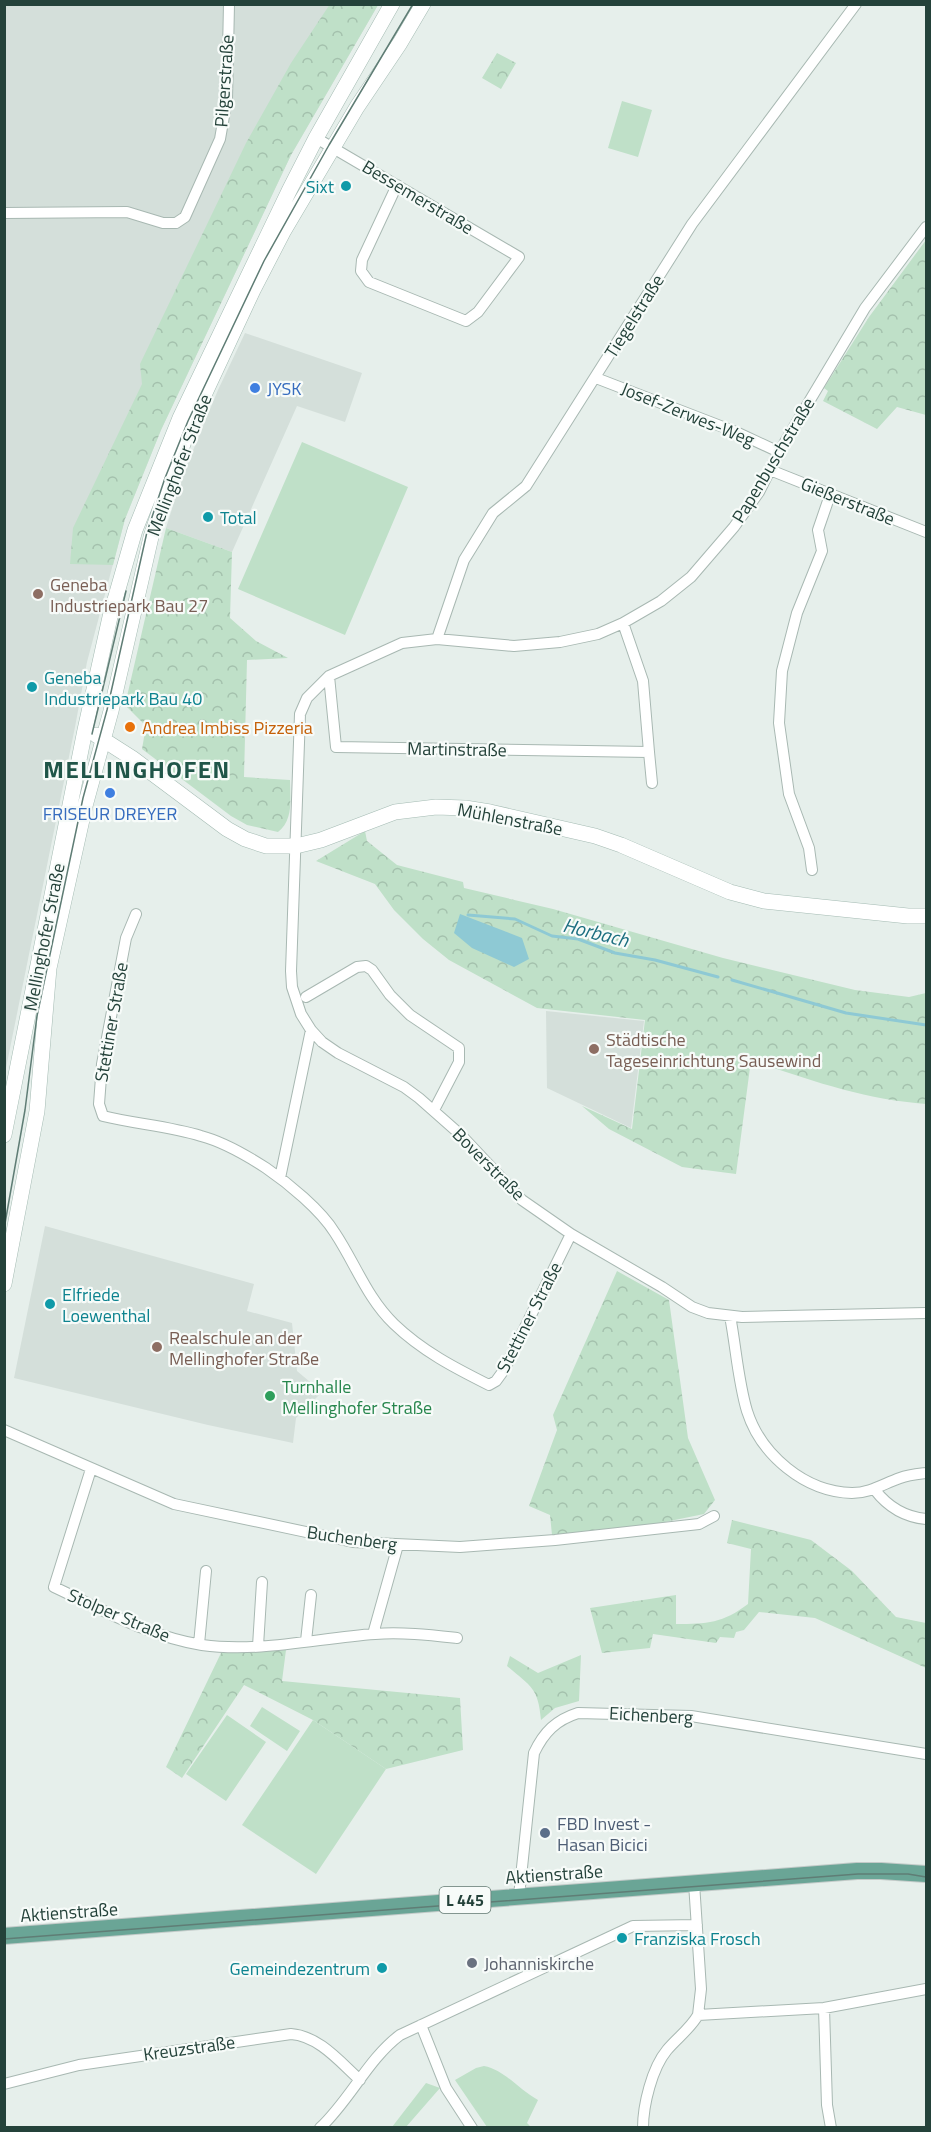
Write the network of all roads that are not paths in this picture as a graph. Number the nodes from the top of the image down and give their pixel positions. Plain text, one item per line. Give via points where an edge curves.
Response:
1 (229, 4) edge
2 (392, 4) edge
3 (423, 4) edge
4 (856, 4) edge
5 (316, 138) junction
6 (333, 147) junction
7 (397, 186) junction
8 (4, 213) edge
9 (927, 227) edge
10 (596, 378) junction
11 (779, 452) junction
12 (770, 470) junction
13 (830, 495) junction
14 (927, 532) edge
15 (623, 623) junction
16 (437, 639) junction
17 (329, 676) junction
18 (86, 730) junction
19 (103, 740) junction
20 (649, 752) junction
21 (652, 783) dead end
22 (296, 846) junction
23 (812, 870) dead end
24 (136, 914) dead end
25 (927, 916) edge
26 (306, 997) dead end
27 (311, 1030) junction
28 (23, 1038) junction
29 (42, 1043) junction
30 (434, 1110) junction
31 (4, 1135) edge
32 (280, 1178) junction
33 (571, 1234) junction
34 (4, 1284) edge
35 (927, 1313) edge
36 (730, 1316) junction
37 (4, 1430) edge
38 (91, 1469) junction
39 (927, 1473) edge
40 (875, 1490) junction
41 (714, 1516) dead end
42 (927, 1519) edge
43 (398, 1545) junction
44 (206, 1571) dead end
45 (262, 1582) dead end
46 (311, 1595) dead end
47 (371, 1634) junction
48 (457, 1638) dead end
49 (306, 1641) junction
50 (199, 1644) junction
51 (258, 1646) junction
52 (927, 1754) edge
53 (927, 1874) edge
54 (694, 1883) junction
55 (519, 1896) junction
56 (697, 1925) junction
57 (4, 1936) edge
58 (927, 1989) edge
59 (824, 2008) junction
60 (698, 2015) junction
61 (421, 2025) junction
62 (360, 2080) junction
63 (4, 2084) edge
64 (320, 2127) edge
65 (472, 2127) edge
66 (643, 2127) edge
67 (831, 2127) edge

1 - 8 street, Pilgerstraße via 226,99 220,139 185,217 176,223 163,223 127,212
2 - 5 main road, Mellinghofer Straße
3 - 6 main road, Mellinghofer Straße
4 - 10 street, Tiegelstraße via 692,224
5 - 6 street, Bessemerstraße
5 - 18 main road, Mellinghofer Straße via 157,474 122,573
6 - 7 street, Bessemerstraße
6 - 19 main road, Mellinghofer Straße via 253,290 186,435 151,537
7 - 7 street, Bessemerstraße via 519,257 478,312 466,321 369,282 361,271 362,260
9 - 11 street, Papenbuschstraße via 864,308
10 - 11 street, Josef-Zerwes-Weg
10 - 16 street, Tiegelstraße via 526,486 493,513 464,560
11 - 12 street, Papenbuschstraße
12 - 13 street, Gießerstraße
12 - 15 street, Papenbuschstraße via 734,527 691,577 662,601
13 - 14 street, Gießerstraße
13 - 23 street via 818,530 822,550 797,613 782,671 779,723 789,794 809,848
15 - 16 street, Papenbuschstraße via 598,634 514,646
15 - 20 street via 643,681
16 - 17 street, Papenbuschstraße via 402,643
17 - 20 street, Martinstraße via 336,747
17 - 22 street, Papenbuschstraße via 307,698 300,714
18 - 19 main road, Mühlenstraße
18 - 28 main road, Mellinghofer Straße
19 - 22 main road, Mühlenstraße via 228,829 266,846
19 - 29 main road, Mellinghofer Straße via 49,968
20 - 21 street
22 - 25 main road, Mühlenstraße via 395,812 465,808 595,836 730,892 764,901
22 - 27 street, Boverstraße via 291,979 296,1003
24 - 32 street, Stettiner Straße via 126,938 102,1064 99,1104 103,1116 201,1136 239,1152
26 - 30 street via 357,967 372,970 410,1015 459,1048 459,1062
27 - 30 street, Boverstraße via 330,1048 404,1087
27 - 32 street
28 - 29 main road
28 - 31 main road, Mellinghofer Straße
29 - 34 main road, Mellinghofer Straße via 36,1118
30 - 33 street, Boverstraße via 522,1200
32 - 33 street, Stettiner Straße via 329,1224 363,1285 394,1324 439,1359 489,1385 504,1370
33 - 36 street, Boverstraße via 700,1310
35 - 36 street, Boverstraße
36 - 40 street via 748,1413 775,1456 812,1484 852,1493
37 - 38 street, Buchenberg
38 - 43 street, Buchenberg via 174,1504 353,1542
38 - 50 street, Stolper Straße via 54,1587 142,1628
39 - 40 street via 901,1478
40 - 42 street via 898,1511
41 - 43 street, Buchenberg via 699,1524 555,1540 460,1547
43 - 47 street
44 - 50 street
45 - 51 street
46 - 49 street
47 - 48 street, Stolper Straße
47 - 49 street, Stolper Straße
49 - 51 street, Stolper Straße
50 - 51 street, Stolper Straße
52 - 55 street, Eichenberg via 691,1716 598,1712 572,1715 548,1730 534,1753
53 - 54 main road, Aktienstraße / L 445 via 857,1871
54 - 55 main road, Aktienstraße / L 445
54 - 56 street
55 - 57 main road, Aktienstraße / L 445
56 - 60 street via 701,1989
56 - 61 street via 633,1926
58 - 59 street
59 - 60 street
59 - 67 street via 826,2105
60 - 66 street via 665,2052 654,2075
61 - 62 street via 400,2035
61 - 65 street via 446,2088
62 - 63 street, Kreuzstraße via 314,2040 291,2034 79,2065
62 - 64 street

